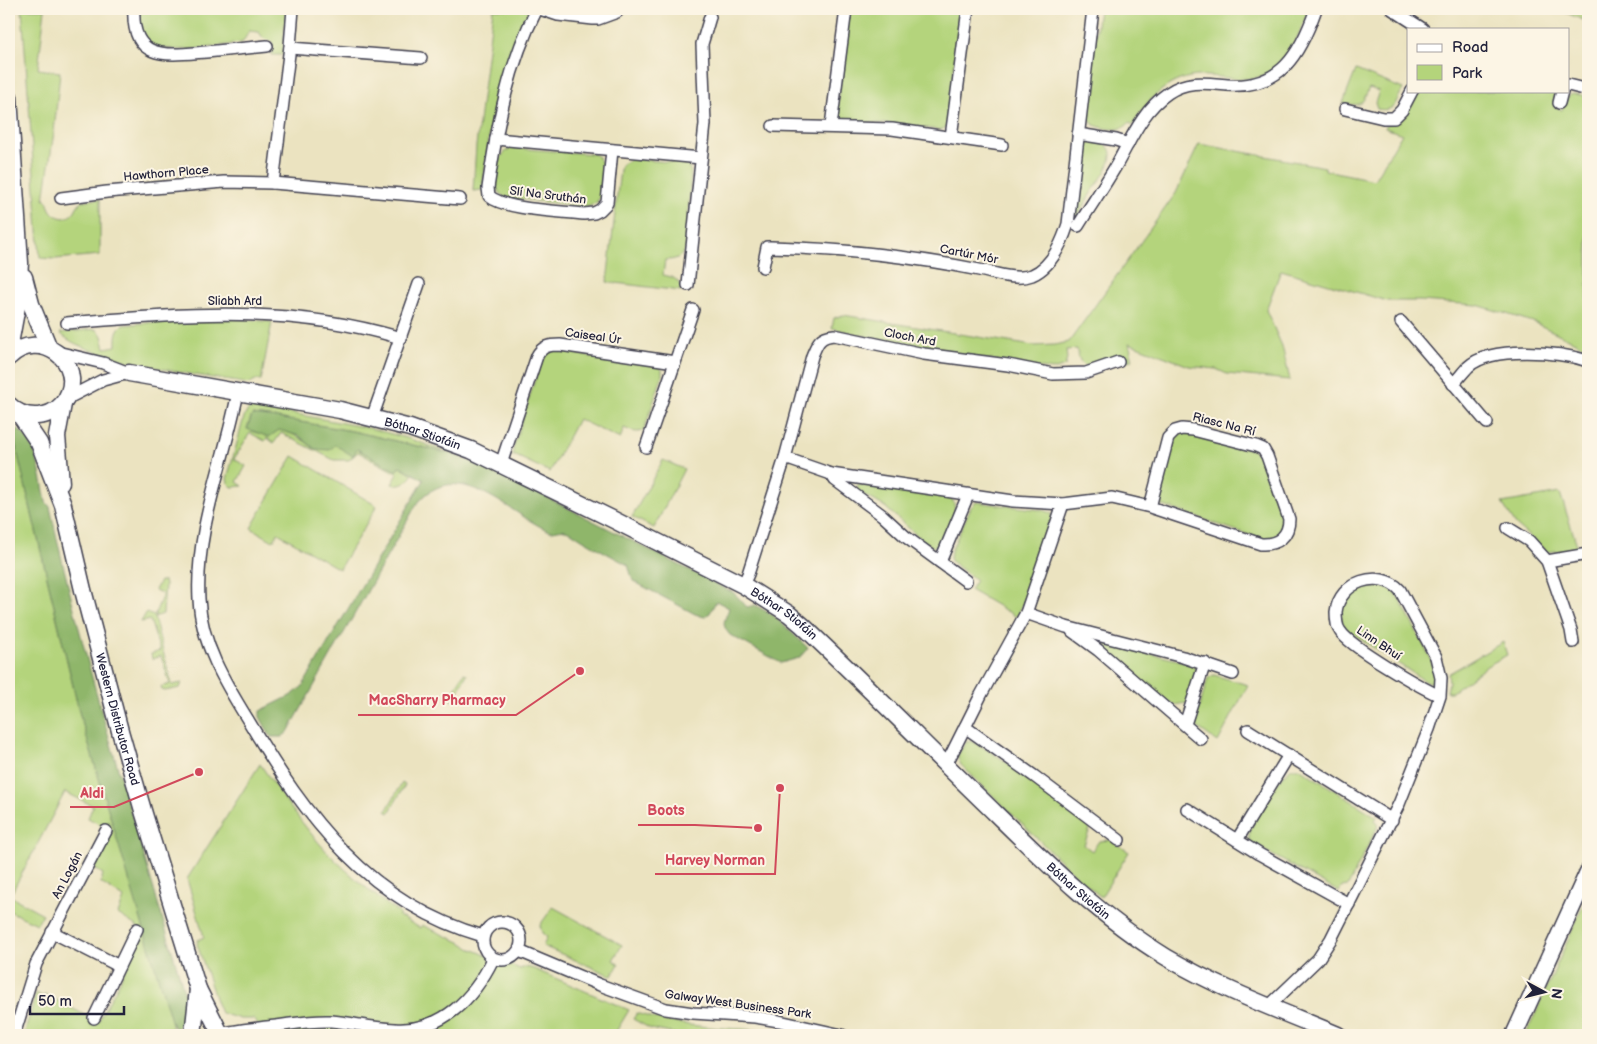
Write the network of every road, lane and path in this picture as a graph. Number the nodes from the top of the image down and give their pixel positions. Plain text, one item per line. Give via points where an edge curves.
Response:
1 (134, 9) edge
2 (292, 9) edge
3 (539, 9) edge
4 (846, 9) edge
5 (968, 9) edge
6 (1093, 9) edge
7 (1316, 9) edge
8 (1392, 9) edge
9 (617, 12) dead end
10 (710, 17) dead end
11 (1421, 28) edge
12 (267, 46) dead end
13 (290, 48) junction
14 (421, 58) dead end
15 (1570, 86) edge
16 (1588, 90) edge
17 (1411, 92) edge
18 (1562, 92) edge
19 (9, 97) edge
20 (1560, 103) dead end
21 (1345, 109) dead end
22 (774, 126) dead end
23 (831, 126) junction
24 (1078, 134) junction
25 (951, 137) junction
26 (496, 139) junction
27 (1128, 144) junction
28 (1002, 145) dead end
29 (612, 150) junction
30 (701, 158) junction
31 (273, 183) junction
32 (61, 198) dead end
33 (460, 199) dead end
34 (1078, 226) dead end
35 (20, 263) junction
36 (763, 267) dead end
37 (419, 284) dead end
38 (688, 285) dead end
39 (693, 310) dead end
40 (1401, 322) dead end
41 (67, 323) dead end
42 (401, 338) junction
43 (9, 349) edge
44 (53, 350) junction
45 (9, 357) edge
46 (1588, 361) edge
47 (675, 362) junction
48 (1118, 362) dead end
49 (129, 372) junction
50 (1453, 384) junction
51 (238, 392) junction
52 (64, 401) junction
53 (11, 407) edge
54 (372, 418) junction
55 (1487, 423) dead end
56 (646, 448) dead end
57 (785, 458) junction
58 (501, 464) junction
59 (831, 474) junction
60 (968, 495) junction
61 (1063, 504) junction
62 (63, 505) junction
63 (1150, 507) junction
64 (1508, 528) dead end
65 (1588, 554) edge
66 (1548, 561) junction
67 (940, 562) junction
68 (966, 581) dead end
69 (742, 585) junction
70 (1026, 613) junction
71 (1066, 627) junction
72 (1573, 642) dead end
73 (1204, 664) junction
74 (1232, 674) dead end
75 (1440, 696) junction
76 (1185, 724) junction
77 (965, 728) junction
78 (1248, 730) dead end
79 (1202, 739) dead end
80 (1289, 755) junction
81 (946, 765) junction
82 (1187, 810) dead end
83 (1392, 820) junction
84 (106, 831) dead end
85 (1119, 840) dead end
86 (1237, 840) junction
87 (1588, 872) edge
88 (1349, 904) junction
89 (137, 929) dead end
90 (52, 932) junction
91 (483, 936) junction
92 (519, 952) junction
93 (493, 959) junction
94 (119, 966) junction
95 (198, 989) junction
96 (1269, 1006) junction
97 (94, 1018) dead end
98 (265, 1031) edge
99 (225, 1033) edge
100 (14, 1035) edge
101 (193, 1035) edge
102 (200, 1035) edge
103 (842, 1035) edge
104 (1338, 1035) edge
105 (1514, 1035) edge

1 - 12 street via 138,38 158,54
2 - 13 street
3 - 9 street, Slí Na Sruthán via 593,19
3 - 26 street, Slí Na Sruthán via 518,49
4 - 23 street
5 - 25 street
6 - 24 street, Cartúr Mór
7 - 27 street via 1292,59 1278,74 1249,84 1196,82 1172,90 1148,112
8 - 11 street
10 - 30 street via 702,44 705,124
13 - 14 street
13 - 31 street
15 - 16 street
17 - 21 street via 1394,118
18 - 20 street
19 - 35 street
22 - 23 street
23 - 25 street via 892,129
24 - 27 street
24 - 36 street, Cartúr Mór via 1065,232 1049,262 1030,276 1016,277 881,254 778,247 767,247
25 - 28 street
26 - 29 street
26 - 29 street, Slí Na Sruthán via 488,188 489,196 495,202 584,214 594,213 607,203
27 - 34 street
29 - 30 street
30 - 38 street
31 - 32 street, Hawthorn Place via 190,184
31 - 33 street, Hawthorn Place
35 - 43 street
35 - 44 street via 31,304
37 - 42 street
39 - 47 street
40 - 50 street
41 - 42 street, Sliabh Ard via 158,316 253,314 317,320
42 - 54 street
44 - 45 street via 36,345 25,347
44 - 49 street, Bóthar Stiofáin
44 - 52 street, Western Distributor Road via 66,363 70,374 70,387
46 - 50 street via 1534,353 1504,353 1469,366
47 - 56 street
47 - 58 street, Caiseal Úr via 560,345 542,348
48 - 57 street, Cloch Ard via 1086,372 1053,374 924,354 834,335 824,337 817,342
49 - 51 street, Bóthar Stiofáin
49 - 52 street, Bóthar Stiofáin via 103,380
50 - 55 street
51 - 54 street, Bóthar Stiofáin
51 - 91 street via 213,492 200,562 200,612 215,661 271,759 336,844 381,885 408,904
52 - 53 street via 48,414 37,417 26,416
52 - 62 street, Western Distributor Road via 57,436
53 - 62 street, Western Distributor Road via 39,443
54 - 58 street, Bóthar Stiofáin via 410,428
57 - 59 street
57 - 69 street, Cloch Ard
58 - 69 street, Bóthar Stiofáin
59 - 60 street
59 - 67 street
60 - 61 street, Riasc Na Rí
60 - 67 street
61 - 63 street, Riasc Na Rí via 1112,498
61 - 70 street
62 - 95 street, Western Distributor Road via 120,730
63 - 63 street, Riasc Na Rí via 1262,544 1280,540 1289,523 1263,449 1189,429 1175,431 1168,438
64 - 66 street via 1528,541
65 - 66 street
66 - 72 street
67 - 68 street
69 - 81 street, Bóthar Stiofáin via 802,625
70 - 71 street
70 - 77 street
71 - 73 street
71 - 76 street
73 - 74 street
73 - 76 street
75 - 75 street, Linn Bhuí via 1441,678 1436,657 1400,590 1391,582 1374,579 1360,581 1348,588 1338,603 1336,618 1339,630 1352,642
75 - 83 street, Linn Bhuí via 1430,729
76 - 79 street
77 - 81 street
77 - 85 street
78 - 80 street
80 - 83 street
80 - 86 street
81 - 96 street, Bóthar Stiofáin via 1063,877 1124,927 1183,967
82 - 86 street
83 - 88 street, Linn Bhuí
84 - 90 street, An Logán
86 - 88 street
87 - 105 street
88 - 96 street, Linn Bhuí via 1318,958
89 - 94 street
90 - 94 street
90 - 100 street, An Logán via 36,964
91 - 92 street via 491,925 509,923 521,936
91 - 93 street via 485,951
92 - 93 street via 507,960
92 - 103 street, Galway West Business Park via 666,1009 771,1020
93 - 98 street via 465,1002 437,1022 423,1027 395,1029 303,1021
94 - 97 street
95 - 99 street, Western Distributor Road
95 - 101 street, Western Distributor Road
96 - 104 street, Bóthar Stiofáin
98 - 99 street via 246,1029
99 - 102 street

